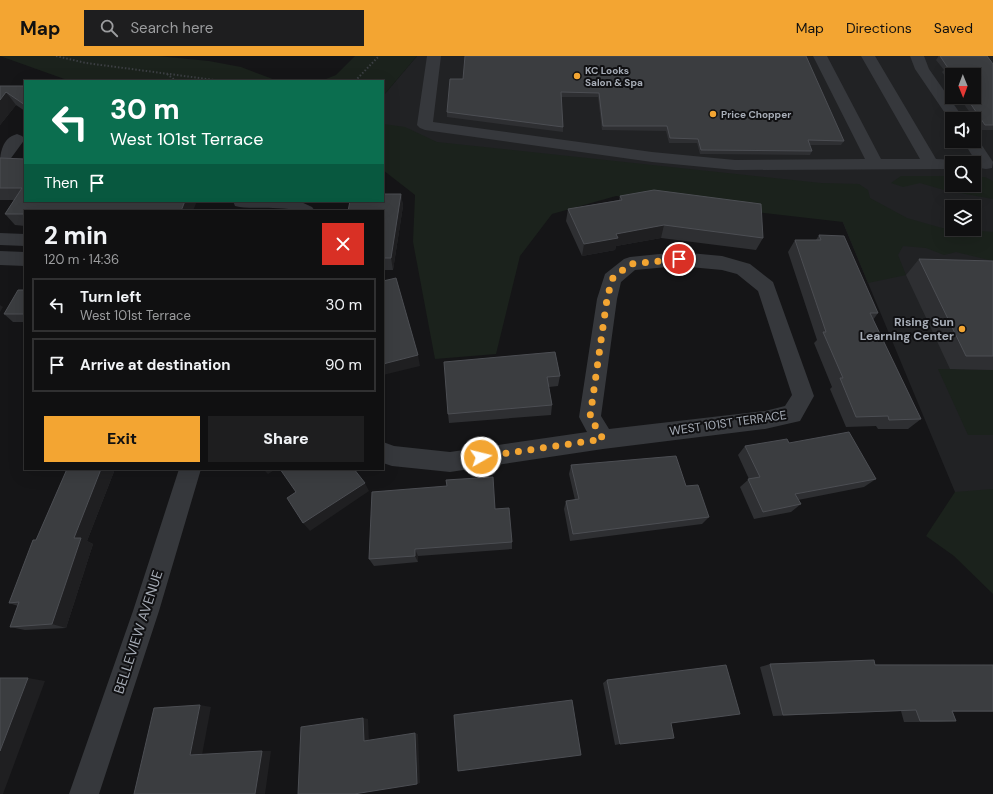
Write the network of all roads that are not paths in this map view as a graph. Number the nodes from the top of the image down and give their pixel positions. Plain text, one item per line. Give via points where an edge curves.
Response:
1 (434, 56) edge
2 (820, 56) edge
3 (868, 56) edge
4 (917, 56) edge
5 (951, 112) edge
6 (17, 139) dead end
7 (975, 148) edge
8 (0, 161) edge
9 (875, 164) junction
10 (931, 164) junction
11 (945, 164) edge
12 (984, 164) edge
13 (239, 205) edge
14 (305, 210) edge
15 (0, 239) edge
16 (24, 240) edge
17 (0, 258) edge
18 (24, 259) edge
19 (603, 439) junction
20 (384, 452) edge
21 (190, 470) edge
22 (84, 794) edge

1 - 9 street via 424,125 652,157 735,165
2 - 9 street
3 - 10 street
4 - 5 street via 922,69
6 - 8 street
7 - 12 street
9 - 10 street
10 - 11 street
13 - 14 street via 280,203
15 - 16 street
17 - 18 street
19 - 19 street, WEST 101ST TERRACE via 765,420 792,414 803,396 766,287 743,268 722,263 679,259 630,264 612,279 590,417
19 - 20 street, WEST 101ST TERRACE via 450,462 392,456
21 - 22 street, BELLEVIEW AVENUE via 146,611

